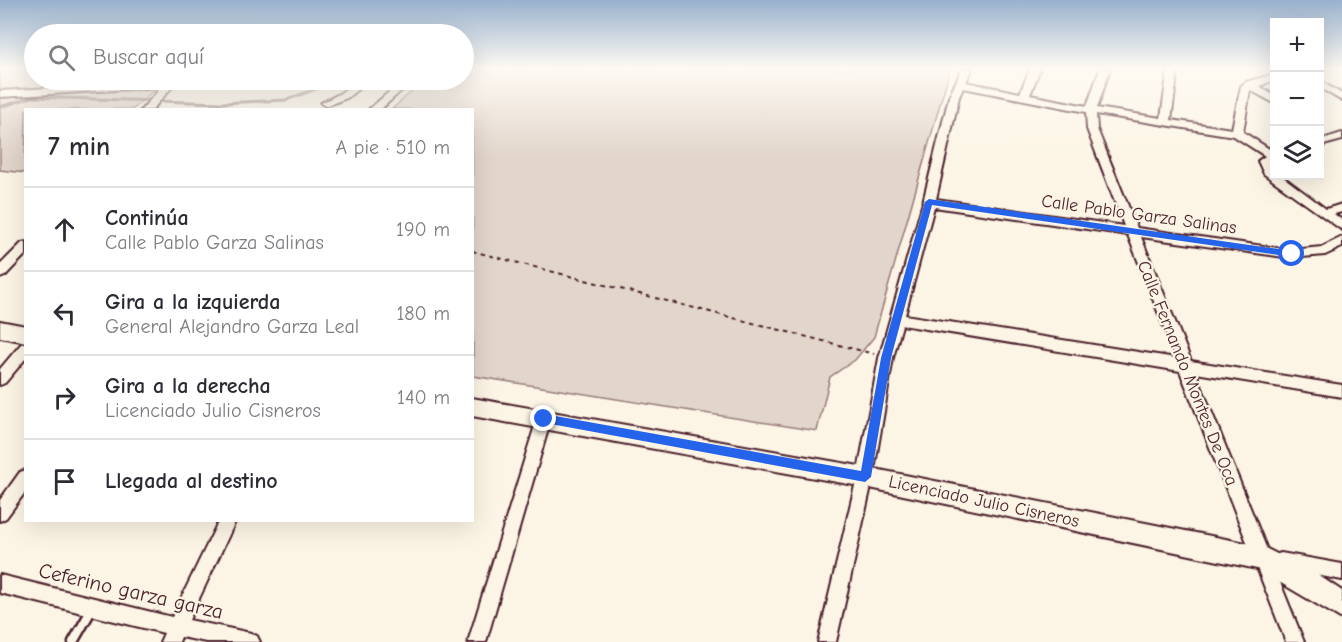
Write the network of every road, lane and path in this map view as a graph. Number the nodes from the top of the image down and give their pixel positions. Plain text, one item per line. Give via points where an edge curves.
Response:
1 (336, 99) edge
2 (954, 99) edge
3 (1038, 99) edge
4 (1095, 99) edge
5 (1169, 99) edge
6 (1242, 99) edge
7 (326, 103) dead end
8 (1091, 110) junction
9 (1166, 121) junction
10 (1324, 131) edge
11 (1237, 133) junction
12 (1338, 137) edge
13 (1270, 154) edge
14 (1270, 158) edge
15 (1270, 172) edge
16 (1280, 180) edge
17 (929, 202) junction
18 (1342, 208) edge
19 (1325, 213) junction
20 (1342, 226) edge
21 (1132, 231) junction
22 (1342, 241) edge
23 (24, 248) edge
24 (474, 252) edge
25 (0, 273) edge
26 (897, 319) junction
27 (0, 329) edge
28 (24, 334) edge
29 (24, 350) edge
30 (886, 358) junction
31 (1184, 364) junction
32 (0, 379) edge
33 (1342, 391) edge
34 (474, 407) edge
35 (544, 419) junction
36 (865, 477) junction
37 (24, 480) edge
38 (0, 513) edge
39 (227, 522) edge
40 (1262, 558) junction
41 (1342, 572) edge
42 (0, 584) edge
43 (1342, 606) edge
44 (93, 607) junction
45 (173, 634) edge
46 (73, 642) edge
47 (251, 642) edge
48 (477, 642) edge
49 (827, 642) edge
50 (1295, 642) edge

1 - 7 street
2 - 17 street
3 - 8 street
4 - 8 street, Calle Fernando Montes De Oca
5 - 9 street
6 - 11 street
8 - 9 street
8 - 21 street, Calle Fernando Montes De Oca via 1092,129
9 - 11 street
10 - 12 street
11 - 13 street
14 - 15 street via 1264,160
16 - 19 street
17 - 21 street, Calle Pablo Garza Salinas
17 - 26 street
18 - 19 street
19 - 20 street
21 - 22 street, Calle Pablo Garza Salinas via 1292,254 1325,251
21 - 31 street, Calle Fernando Montes De Oca
23 - 25 street
24 - 30 path
26 - 30 street
26 - 31 street
27 - 28 street
29 - 32 street
30 - 36 street
31 - 33 street
31 - 40 street, Calle Fernando Montes De Oca
34 - 35 street, Licenciado Julio Cisneros
35 - 36 street, Licenciado Julio Cisneros
35 - 48 street
36 - 40 street, Licenciado Julio Cisneros
36 - 49 street
37 - 38 street
39 - 45 street
40 - 41 street
40 - 43 street, Licenciado Julio Cisneros
40 - 50 street, Calle Fernando Montes De Oca
42 - 44 street, Ceferino garza garza
44 - 45 street, Ceferino garza garza
44 - 46 lane
45 - 47 street, Ceferino garza garza

